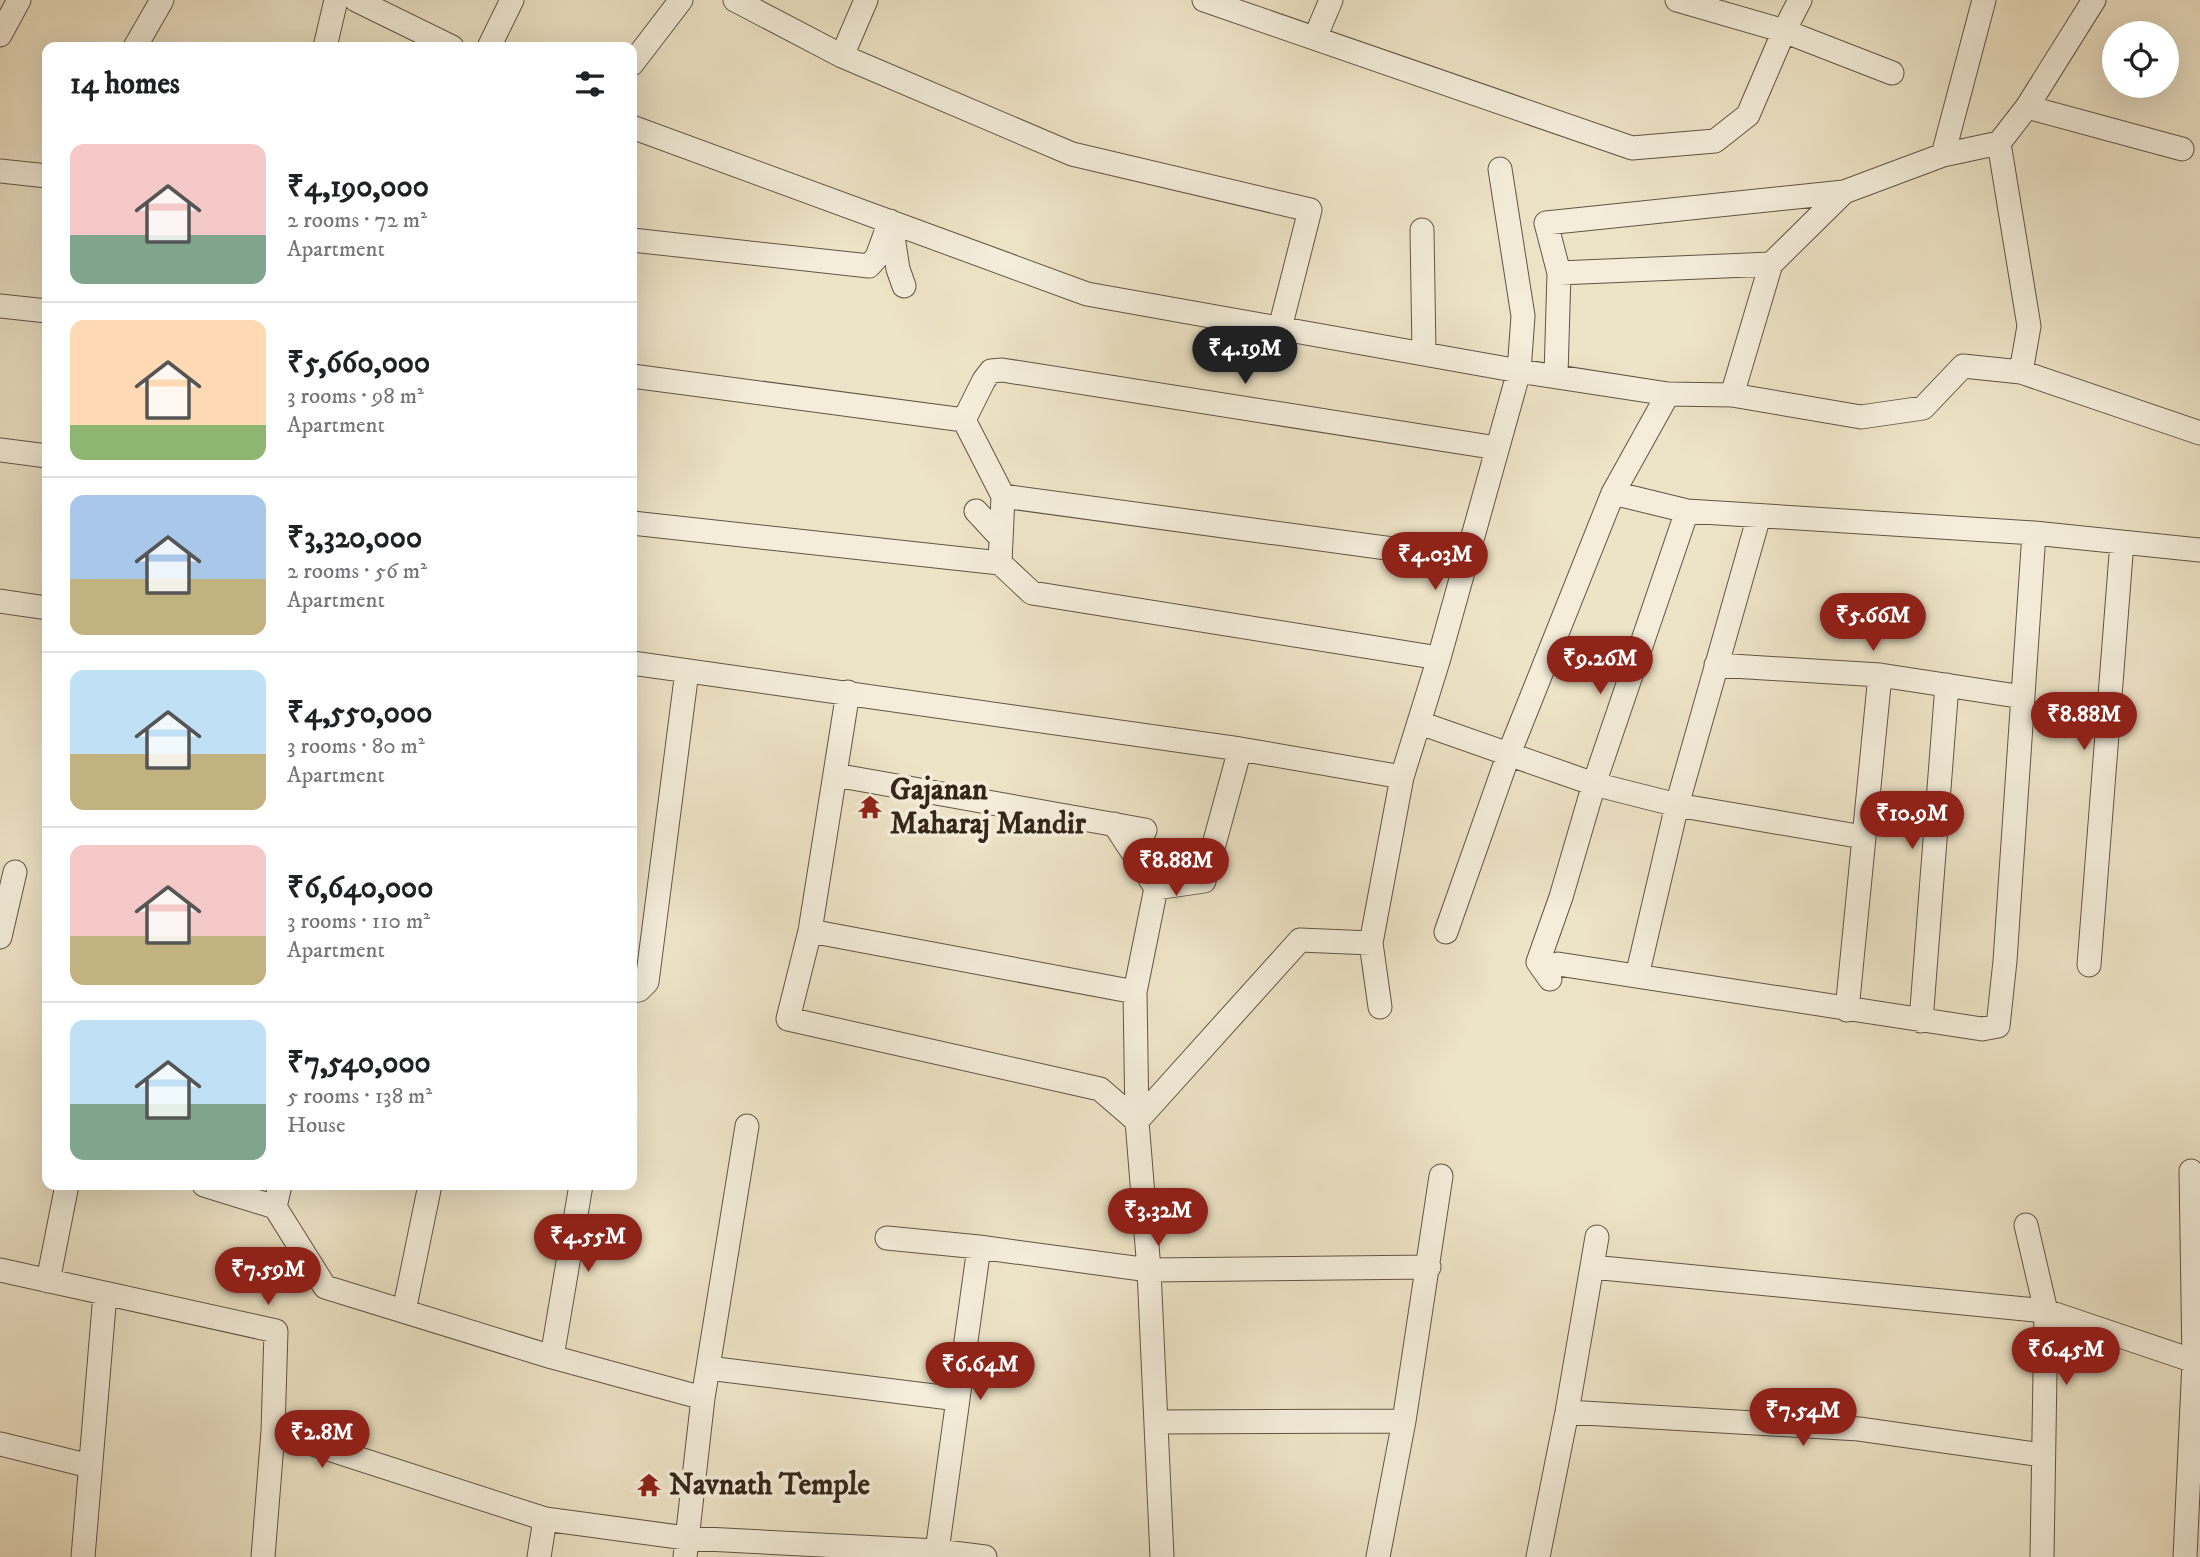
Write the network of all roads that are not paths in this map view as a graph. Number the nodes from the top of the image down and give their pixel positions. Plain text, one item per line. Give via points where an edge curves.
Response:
1 (19, 0) edge
2 (162, 0) edge
3 (336, 0) edge
4 (356, 0) edge
5 (512, 0) edge
6 (681, 0) edge
7 (735, 0) edge
8 (866, 0) edge
9 (1204, 0) edge
10 (1331, 0) edge
11 (1677, 0) edge
12 (1800, 0) edge
13 (1984, 0) edge
14 (2094, 0) edge
15 (1784, 32) junction
16 (0, 35) edge
17 (1315, 38) junction
18 (138, 42) edge
19 (326, 42) edge
20 (442, 42) edge
21 (491, 42) edge
22 (842, 55) junction
23 (637, 57) edge
24 (1892, 73) dead end
25 (2027, 107) junction
26 (637, 129) edge
27 (1999, 143) junction
28 (2182, 149) dead end
29 (1943, 155) junction
30 (1500, 169) dead end
31 (0, 171) edge
32 (42, 175) edge
33 (1844, 192) junction
34 (890, 221) junction
35 (1422, 230) dead end
36 (637, 241) edge
37 (1771, 264) junction
38 (1559, 273) junction
39 (904, 286) dead end
40 (0, 306) edge
41 (42, 310) edge
42 (1280, 328) junction
43 (1424, 352) junction
44 (1519, 371) junction
45 (2021, 372) junction
46 (1556, 375) junction
47 (637, 377) edge
48 (1668, 394) junction
49 (1732, 394) junction
50 (964, 420) junction
51 (2200, 433) edge
52 (1497, 448) junction
53 (0, 450) edge
54 (42, 455) edge
55 (1613, 494) junction
56 (1003, 496) junction
57 (976, 511) dead end
58 (1687, 511) junction
59 (1759, 516) junction
60 (637, 524) edge
61 (2034, 533) junction
62 (1002, 538) junction
63 (2122, 542) junction
64 (2200, 549) edge
65 (1467, 559) junction
66 (1000, 563) junction
67 (0, 601) edge
68 (42, 607) edge
69 (1439, 658) junction
70 (637, 664) edge
71 (1717, 665) junction
72 (687, 671) junction
73 (1880, 675) junction
74 (1947, 685) junction
75 (848, 692) junction
76 (2023, 697) junction
77 (1420, 723) junction
78 (1240, 749) junction
79 (1508, 756) junction
80 (835, 775) junction
81 (1402, 777) junction
82 (1594, 783) junction
83 (1677, 805) junction
84 (1114, 824) junction
85 (1145, 830) dead end
86 (1863, 837) junction
87 (15, 872) dead end
88 (1156, 888) junction
89 (810, 931) junction
90 (1446, 932) dead end
91 (0, 937) edge
92 (1371, 943) junction
93 (2089, 965) dead end
94 (1637, 976) junction
95 (637, 990) edge
96 (1135, 992) junction
97 (1380, 1007) dead end
98 (1847, 1010) junction
99 (1921, 1021) junction
100 (747, 1126) dead end
101 (1139, 1138) junction
102 (2191, 1171) dead end
103 (1441, 1177) dead end
104 (66, 1190) edge
105 (238, 1190) edge
106 (429, 1190) edge
107 (580, 1190) edge
108 (278, 1196) edge
109 (2196, 1219) edge
110 (2026, 1225) dead end
111 (1597, 1237) dead end
112 (887, 1238) dead end
113 (979, 1247) junction
114 (1429, 1267) junction
115 (1592, 1267) junction
116 (0, 1270) edge
117 (1149, 1270) junction
118 (48, 1281) junction
119 (106, 1294) junction
120 (404, 1311) junction
121 (2046, 1311) junction
122 (552, 1357) junction
123 (2197, 1363) edge
124 (708, 1368) junction
125 (703, 1398) junction
126 (958, 1399) junction
127 (1567, 1412) junction
128 (1404, 1421) junction
129 (1156, 1422) junction
130 (273, 1431) junction
131 (0, 1444) edge
132 (2042, 1455) junction
133 (90, 1466) junction
134 (2194, 1511) edge
135 (545, 1519) junction
136 (685, 1547) edge
137 (937, 1551) junction
138 (83, 1557) edge
139 (263, 1557) edge
140 (539, 1557) edge
141 (985, 1557) edge
142 (1162, 1557) edge
143 (1378, 1557) edge
144 (1538, 1557) edge
145 (2042, 1557) edge
146 (2185, 1557) edge

1 - 16 street
2 - 18 street
3 - 19 street
4 - 20 street
5 - 21 street
6 - 23 street
7 - 22 street
8 - 22 street
9 - 17 street
10 - 17 street
11 - 15 street
12 - 15 street
13 - 29 street
14 - 25 street
15 - 17 street via 1748,115 1715,141 1632,148
15 - 24 street
22 - 42 street via 1072,154 1310,210
25 - 27 street
25 - 28 street
26 - 34 street
27 - 29 street
27 - 45 street via 2029,326
29 - 33 street
30 - 44 street via 1523,316
31 - 32 street
33 - 37 street
33 - 38 street via 1546,223
34 - 36 street via 869,266
34 - 39 street
34 - 42 street via 1087,294
35 - 43 street
37 - 38 street
37 - 49 street
38 - 46 street
40 - 41 street
42 - 43 street
43 - 44 street
44 - 46 street
44 - 52 street
45 - 49 street via 1963,366 1923,408 1861,416
45 - 51 street
46 - 48 street
47 - 50 street
48 - 49 street
48 - 55 street
50 - 52 street via 984,380 991,371 1002,370
50 - 56 street
52 - 65 street
53 - 54 street
55 - 58 street
55 - 79 street
56 - 62 street
56 - 65 street
57 - 62 street
58 - 59 street
58 - 82 street
59 - 61 street
59 - 71 street
60 - 66 street
61 - 63 street
61 - 76 street
62 - 66 street
63 - 64 street
63 - 93 street
65 - 69 street
66 - 69 street via 1032,593
67 - 68 street
69 - 77 street
70 - 72 street
71 - 73 street
71 - 83 street
72 - 75 street
72 - 95 street via 647,982
73 - 74 street
73 - 86 street
74 - 76 street
74 - 99 street
75 - 78 street
75 - 80 street
76 - 99 street via 1998,1026 1982,1029
77 - 79 street
77 - 81 street
78 - 81 street
78 - 88 street via 1204,881
79 - 82 street
79 - 90 street
80 - 84 street
80 - 89 street
81 - 92 street
82 - 83 street
82 - 94 street via 1538,962 1554,971
83 - 86 street
83 - 94 street
84 - 85 street
84 - 88 street
86 - 98 street
87 - 91 street
88 - 96 street
89 - 96 street
89 - 101 street via 788,1019 1100,1089
92 - 97 street
92 - 101 street via 1300,940
94 - 98 street
96 - 101 street
98 - 99 street
100 - 124 street
101 - 117 street
102 - 109 street
103 - 114 street
104 - 118 street
105 - 108 street
106 - 120 street
107 - 122 street
108 - 120 street via 325,1287
109 - 123 street
110 - 121 street
111 - 115 street
112 - 113 street
113 - 117 street
113 - 126 street
114 - 117 street
114 - 128 street
115 - 121 street
115 - 127 street
116 - 118 street
117 - 129 street
118 - 119 street
119 - 130 street via 276,1331
119 - 133 street
120 - 122 street
121 - 123 street
121 - 132 street
122 - 125 street
123 - 134 street
124 - 125 street
124 - 126 street
125 - 136 street
126 - 137 street
127 - 132 street via 1859,1429
127 - 144 street
128 - 129 street
128 - 143 street
129 - 142 street
130 - 135 street
130 - 139 street
131 - 133 street
132 - 145 street
133 - 138 street
134 - 146 street
135 - 136 street
135 - 140 street
136 - 137 street
137 - 141 street

